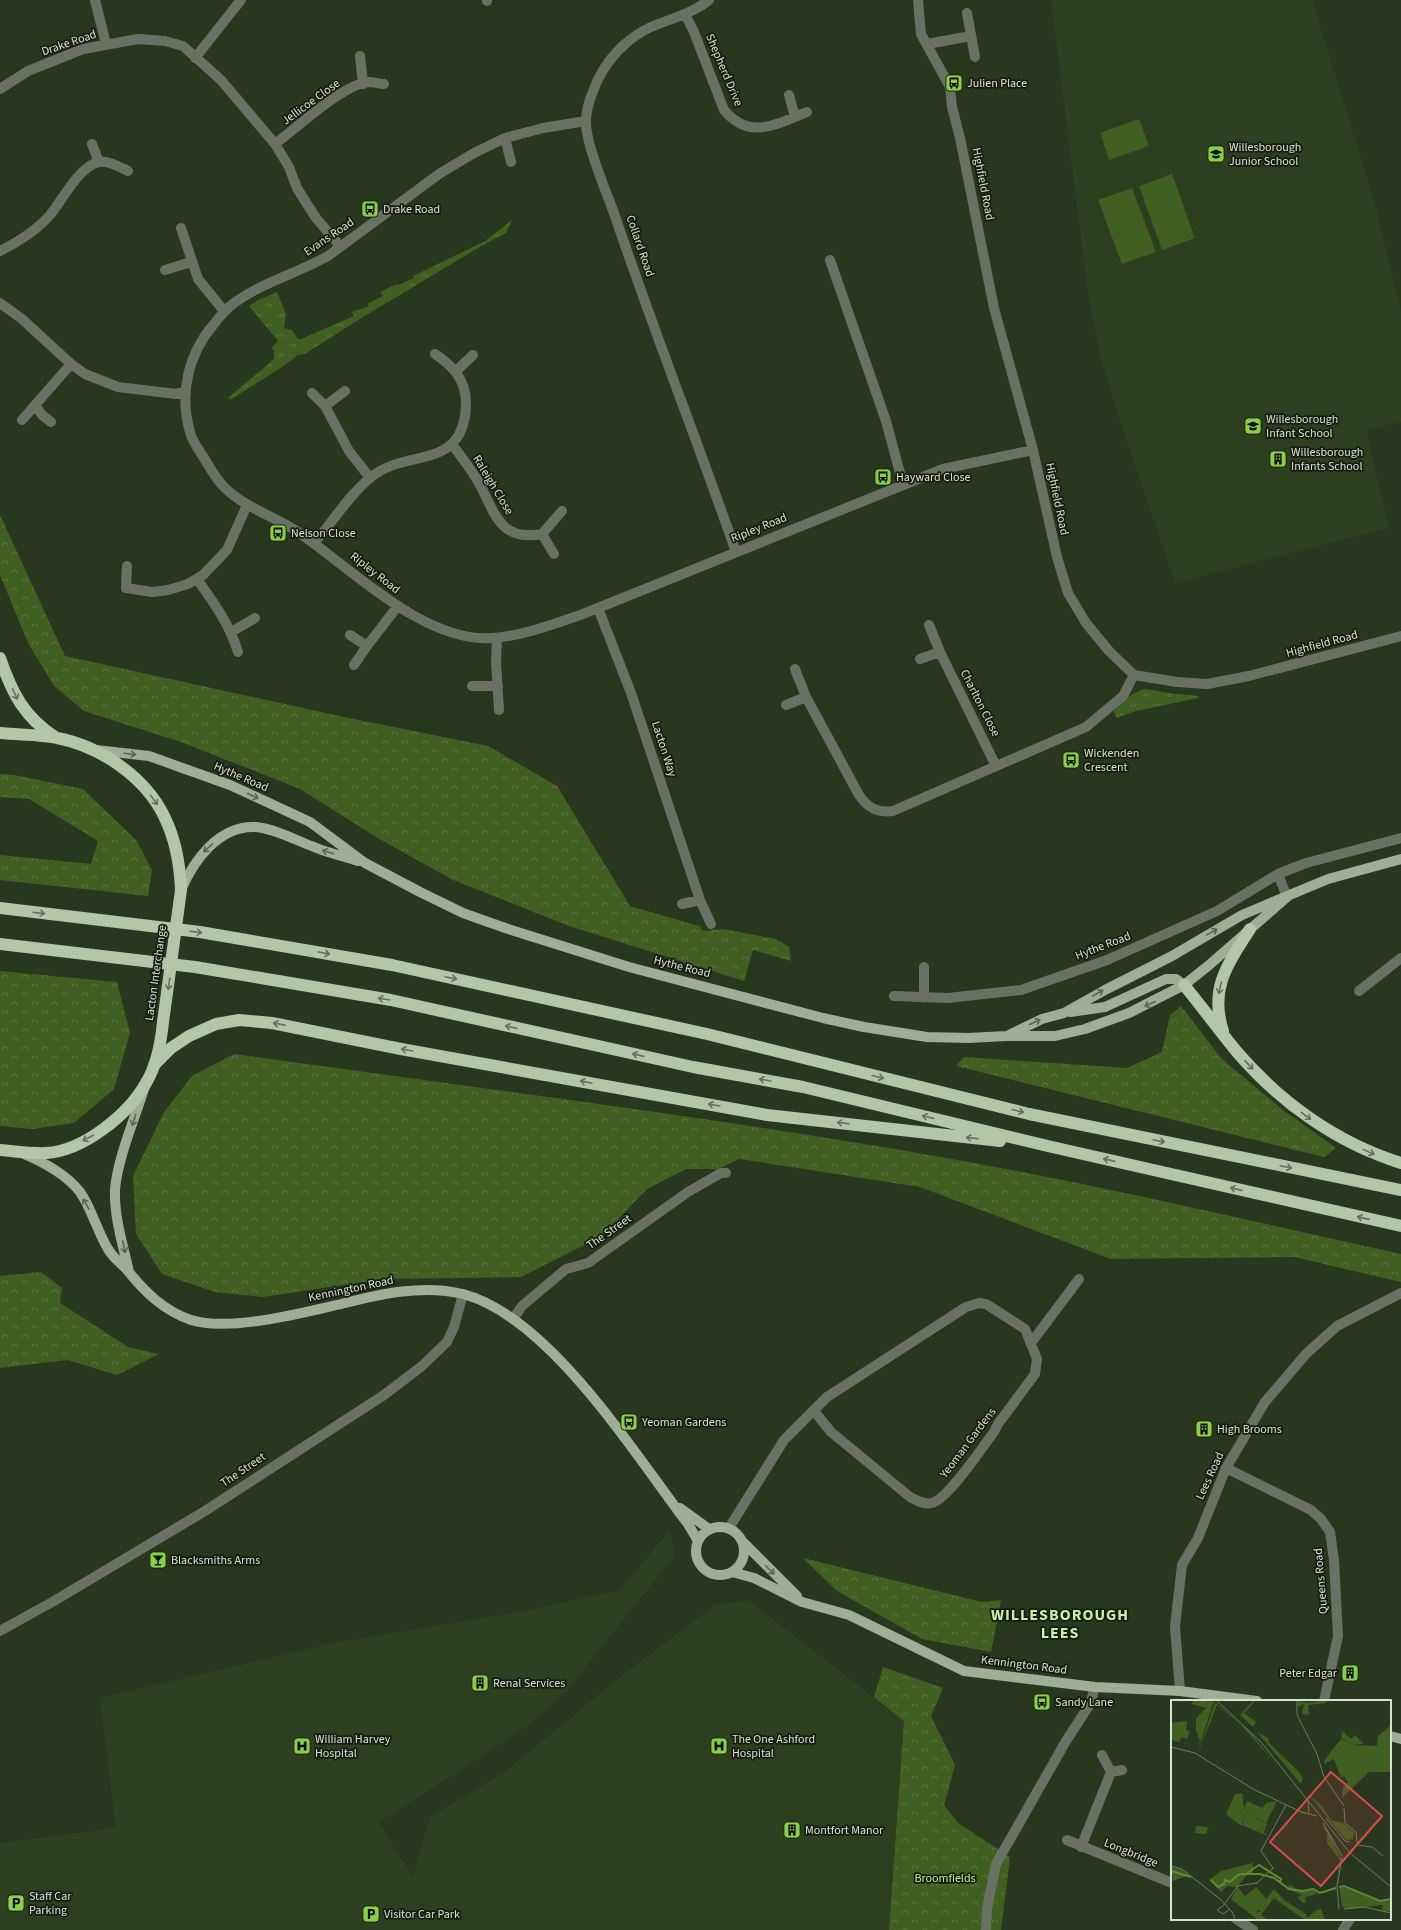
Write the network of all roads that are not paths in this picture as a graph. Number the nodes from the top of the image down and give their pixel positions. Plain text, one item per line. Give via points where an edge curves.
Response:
1 (95, 0) edge
2 (241, 0) edge
3 (709, 0) edge
4 (918, 0) edge
5 (967, 13) dead end
6 (685, 14) junction
7 (971, 36) junction
8 (106, 44) junction
9 (927, 44) junction
10 (360, 56) dead end
11 (975, 57) dead end
12 (195, 58) junction
13 (363, 84) junction
14 (384, 84) dead end
15 (0, 89) edge
16 (789, 95) dead end
17 (807, 112) dead end
18 (795, 117) junction
19 (586, 121) junction
20 (505, 138) junction
21 (92, 144) dead end
22 (275, 144) junction
23 (99, 162) junction
24 (511, 162) dead end
25 (128, 171) dead end
26 (181, 228) dead end
27 (340, 246) junction
28 (0, 251) edge
29 (830, 260) dead end
30 (191, 262) junction
31 (164, 270) dead end
32 (0, 304) edge
33 (224, 311) junction
34 (435, 354) dead end
35 (473, 355) dead end
36 (71, 364) junction
37 (456, 371) junction
38 (345, 391) dead end
39 (185, 392) junction
40 (312, 393) dead end
41 (35, 405) junction
42 (325, 406) junction
43 (22, 420) dead end
44 (51, 422) dead end
45 (452, 444) junction
46 (1033, 450) junction
47 (370, 478) junction
48 (903, 484) junction
49 (247, 505) junction
50 (562, 512) dead end
51 (542, 534) junction
52 (314, 543) junction
53 (736, 552) junction
54 (554, 554) dead end
55 (127, 566) dead end
56 (196, 579) junction
57 (397, 607) junction
58 (598, 608) junction
59 (255, 618) dead end
60 (929, 625) dead end
61 (231, 632) junction
62 (350, 635) dead end
63 (1401, 636) edge
64 (497, 638) junction
65 (367, 646) junction
66 (238, 652) dead end
67 (940, 652) junction
68 (0, 658) edge
69 (920, 659) dead end
70 (354, 665) dead end
71 (795, 668) dead end
72 (1134, 675) junction
73 (472, 686) dead end
74 (498, 686) junction
75 (806, 697) junction
76 (786, 705) dead end
77 (499, 710) dead end
78 (0, 733) edge
79 (57, 738) junction
80 (92, 750) junction
81 (996, 766) junction
82 (1401, 838) edge
83 (1401, 859) edge
84 (365, 863) junction
85 (1278, 874) junction
86 (181, 890) junction
87 (1287, 897) junction
88 (700, 900) junction
89 (682, 904) dead end
90 (0, 908) edge
91 (711, 924) dead end
92 (1250, 929) junction
93 (0, 944) edge
94 (1401, 958) edge
95 (924, 967) dead end
96 (1184, 985) junction
97 (1359, 991) dead end
98 (894, 996) dead end
99 (924, 998) junction
100 (1064, 1013) junction
101 (1007, 1036) junction
102 (1225, 1036) junction
103 (154, 1065) junction
104 (146, 1083) junction
105 (1052, 1147) junction
106 (0, 1150) edge
107 (21, 1152) junction
108 (1401, 1163) edge
109 (726, 1173) dead end
110 (1401, 1190) edge
111 (1401, 1226) edge
112 (128, 1272) junction
113 (1079, 1279) dead end
114 (1401, 1293) edge
115 (462, 1294) junction
116 (513, 1319) junction
117 (1031, 1343) junction
118 (814, 1411) junction
119 (1226, 1468) junction
120 (673, 1504) junction
121 (729, 1528) junction
122 (709, 1529) junction
123 (698, 1541) junction
124 (743, 1542) junction
125 (732, 1572) junction
126 (802, 1602) junction
127 (0, 1631) edge
128 (1094, 1687) junction
129 (1180, 1691) junction
130 (1246, 1700) edge
131 (1324, 1700) edge
132 (1391, 1736) edge
133 (1401, 1739) edge
134 (1102, 1755) dead end
135 (1122, 1770) dead end
136 (1111, 1772) junction
137 (1067, 1840) dead end
138 (1081, 1847) junction
139 (1171, 1884) edge
140 (1238, 1920) edge
141 (1349, 1920) edge
142 (986, 1930) edge
143 (1253, 1930) edge
144 (1343, 1930) edge

1 - 8 street
2 - 12 street
3 - 6 street, Collard Road
4 - 9 street, Highfield Road via 921,34
5 - 7 street
6 - 18 street, Shepherd Drive via 724,110 730,117 740,125 761,129
6 - 19 street, Collard Road via 650,28 631,39 615,53 594,90
7 - 9 street
7 - 11 street
8 - 12 street, Drake Road via 138,39 165,41 183,46
8 - 15 street, Drake Road via 83,49 28,71
9 - 46 street, Highfield Road via 950,87 994,308
10 - 13 street
12 - 22 street, Drake Road via 221,80
13 - 14 street, Jellicoe Close
13 - 22 street, Jellicoe Close via 344,92
16 - 18 street
17 - 18 street, Shepherd Drive
19 - 20 street, Evans Road
19 - 53 street, Collard Road via 590,144 625,245
20 - 24 street
20 - 27 street, Evans Road via 440,174
21 - 23 street
22 - 27 street, Drake Road via 307,204
23 - 25 street via 109,163
23 - 28 street via 84,171 72,183 50,215 37,228 20,241
26 - 30 street
27 - 33 street, Evans Road via 310,266 250,293
29 - 48 street via 886,421
30 - 31 street
30 - 33 street via 198,279
32 - 36 street via 22,319
33 - 39 street, Evans Road via 201,341 187,378
34 - 37 street
35 - 37 street
36 - 39 street via 96,379 118,387 176,394
36 - 41 street
37 - 45 street via 464,387 466,414 462,430
38 - 42 street
39 - 49 street, Ripley Road via 185,411 190,434 214,475 224,487
40 - 42 street
41 - 43 street
41 - 44 street
42 - 47 street via 349,451
45 - 47 street via 427,458 393,465
45 - 51 street, Raleigh Close via 502,525 525,535
46 - 48 street, Ripley Road via 943,469
46 - 72 street, Highfield Road via 1057,557 1068,593 1086,623 1109,651
47 - 52 street
48 - 53 street, Ripley Road
49 - 52 street, Ripley Road via 289,526
49 - 56 street via 227,550
50 - 51 street
51 - 54 street
52 - 57 street, Ripley Road
53 - 58 street, Ripley Road
55 - 56 street via 126,588 152,592 177,588
56 - 61 street
57 - 64 street, Ripley Road via 450,632
57 - 65 street, Ripley Road
58 - 64 street, Ripley Road via 544,627
58 - 88 street, Lacton Way via 632,693
59 - 61 street
60 - 67 street, Charlton Close
61 - 66 street
62 - 65 street
63 - 72 street, Highfield Road via 1249,676 1207,684
64 - 74 street
65 - 70 street, Ripley Road
67 - 69 street
67 - 81 street, Charlton Close
68 -> 79 highway via 15,694 28,715 41,728
71 - 75 street
72 - 81 street via 1123,696 1086,727
73 - 74 street
74 - 77 street
75 - 76 street
75 - 81 street via 859,795 874,810 893,811
78 - 79 highway
79 - 80 highway, Lacton Interchange
80 -> 84 main road, Hythe Road via 148,756 230,785 310,822
80 -> 86 highway, Lacton Interchange via 115,762 135,778 165,816 178,864
82 - 85 street, Hythe Road via 1306,863
83 - 87 main road, Hythe Road via 1328,880
84 -> 86 main road, Hythe Road via 275,832 256,827 240,829 210,845 189,872
84 - 101 main road, Hythe Road via 463,913 508,930 629,967 864,1027 927,1037
85 - 87 street
85 - 99 street, Hythe Road via 1217,911 1107,960 1021,990
86 -> 103 highway, Lacton Interchange, bridge via 164,1022
87 - 92 main road, Hythe Road
100 -> 87 main road, Hythe Road via 1172,956 1242,915
88 - 89 street
88 - 91 street, Lacton Way
90 -> 110 highway via 200,932 392,965 707,1034 1029,1114
92 - 96 main road, Hythe Road
92 -> 102 highway via 1231,959 1221,982 1217,1004
105 -> 93 highway via 803,1087 693,1067 391,1000 195,967
94 - 97 street
95 - 99 street
96 - 100 main road via 1176,979 1166,979 1106,1007
96 -> 101 main road, Hythe Road via 1129,1013 1085,1029 1055,1036
96 - 102 highway
98 - 99 street, Hythe Road
101 -> 100 main road, Hythe Road via 1042,1019
102 -> 108 highway via 1264,1080 1305,1116 1338,1137 1378,1156
103 - 104 highway, Lacton Interchange
105 -> 103 highway via 767,1114 240,1020 216,1024 190,1036 171,1048
104 -> 107 highway, Lacton Interchange via 125,1111 103,1130 74,1145 47,1153
104 -> 112 main road via 118,1170 115,1190
111 -> 105 highway
106 - 107 highway, Lacton Interchange
112 -> 107 main road, Kennington Road via 109,1251 79,1192 54,1169
109 - 116 street, The Street via 721,1173 688,1192 588,1263 566,1269 522,1306
112 - 115 main road, Kennington Road via 146,1292 166,1308 191,1320 214,1324 301,1314 396,1292 433,1290
113 - 117 street
114 - 119 street, Lees Road via 1337,1326 1306,1354 1265,1402
115 - 116 main road, Kennington Road via 490,1304
115 - 127 street, The Street via 454,1327 447,1342 422,1366 384,1395 205,1511
116 - 120 main road, Kennington Road via 536,1337 588,1393 612,1421
117 - 118 street, Yeoman Gardens via 1025,1329 993,1307 979,1303 966,1307 827,1397
117 - 118 street, Yeoman Gardens via 1037,1359 1035,1374 953,1486 930,1504 910,1497 831,1432
118 - 121 street, Yeoman Gardens via 784,1440
119 - 129 street, Lees Road via 1198,1538 1182,1565 1175,1626
119 - 131 street, Queens Road via 1311,1510 1330,1532 1338,1636
120 - 122 main road, Kennington Road
120 - 123 main road, Kennington Road
121 - 122 main road
121 - 124 main road
122 - 123 main road
123 - 125 main road via 696,1556 704,1568 717,1574
124 - 125 main road via 744,1556
124 -> 126 main road
125 - 126 main road, Kennington Road via 754,1578
126 - 128 main road, Kennington Road via 849,1615 964,1671
128 - 129 main road, Kennington Road
128 - 142 street via 1090,1704 996,1864 987,1908
129 - 130 main road, Kennington Road
132 - 133 main road
134 - 136 street
135 - 136 street
136 - 138 street
137 - 138 street, Longbridge
138 - 139 street, Longbridge
140 - 143 street
141 - 144 street

